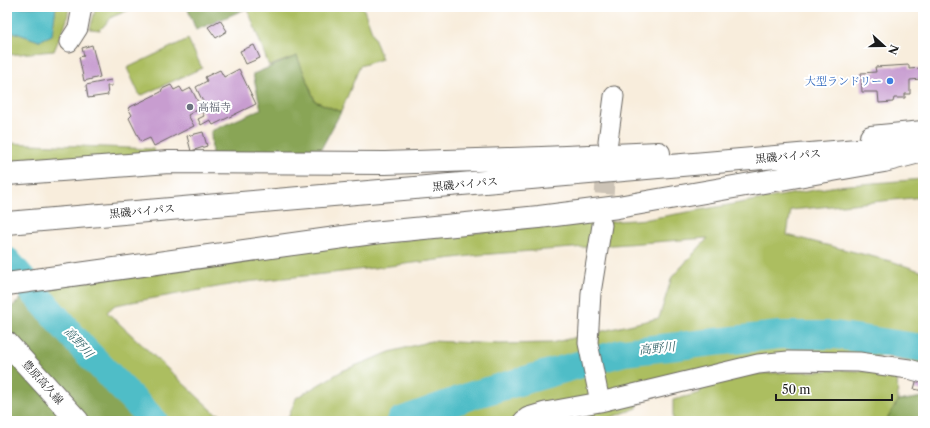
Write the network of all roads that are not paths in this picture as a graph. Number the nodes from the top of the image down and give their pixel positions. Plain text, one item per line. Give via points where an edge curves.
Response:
1 (82, 7) edge
2 (69, 42) dead end
3 (614, 96) dead end
4 (923, 132) edge
5 (608, 141) tunnel mouth
6 (923, 144) edge
7 (923, 151) edge
8 (7, 174) edge
9 (7, 223) edge
10 (602, 225) tunnel mouth
11 (7, 284) edge
12 (7, 343) edge
13 (923, 373) edge
14 (600, 398) junction
15 (78, 421) edge
16 (523, 421) edge

1 - 2 lane via 78,28
3 - 5 lane
4 - 8 main road via 741,149 558,158 385,163 169,162
6 - 9 main road, 黒磯バイパス
7 - 11 main road via 884,161 618,207 372,233
10 - 14 lane via 591,293 588,343
12 - 15 main road, 豊原高久線
13 - 14 lane via 859,362 788,361 758,364
14 - 16 lane via 528,417

